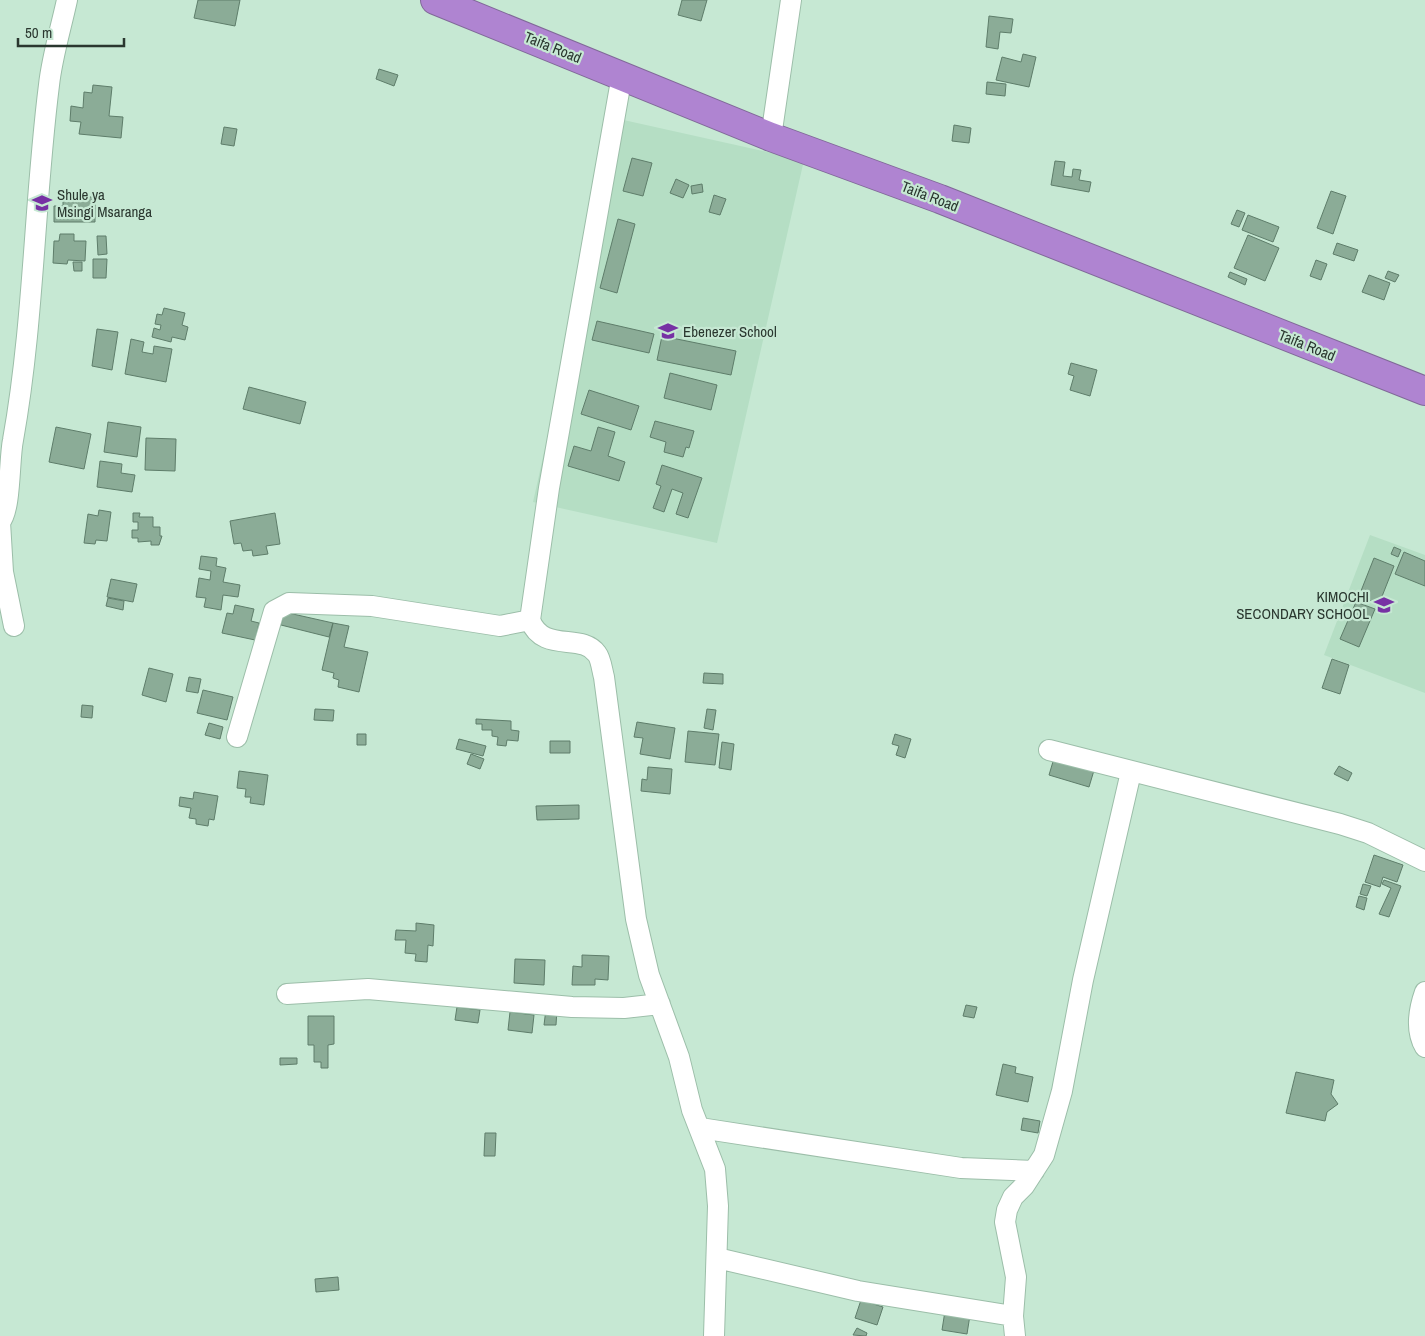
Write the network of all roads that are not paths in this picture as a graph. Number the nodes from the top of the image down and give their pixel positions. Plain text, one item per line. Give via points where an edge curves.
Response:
1 (68, 0) edge
2 (435, 0) edge
3 (791, 0) edge
4 (622, 75) junction
5 (771, 137) junction
6 (1425, 392) edge
7 (0, 522) edge
8 (530, 620) junction
9 (14, 626) dead end
10 (237, 736) dead end
11 (1049, 750) dead end
12 (1131, 772) junction
13 (1425, 861) edge
14 (1425, 992) edge
15 (287, 994) dead end
16 (660, 1004) junction
17 (1425, 1047) edge
18 (700, 1128) junction
19 (1034, 1171) junction
20 (717, 1258) junction
21 (1013, 1316) junction
22 (714, 1336) edge
23 (1015, 1336) edge

1 - 7 street via 49,83 25,359 6,506
2 - 4 highway, Taifa Road
3 - 5 street
4 - 5 highway, Taifa Road
4 - 8 street via 549,488
5 - 6 highway, Taifa Road via 940,200
7 - 9 street via 4,572
8 - 10 street via 500,626 372,606 290,603 274,611
8 - 16 street via 534,630 552,640 587,646 598,654 604,677 636,919
11 - 12 street
12 - 13 street via 1340,824 1368,833
12 - 19 street via 1083,980 1062,1091 1044,1155
14 - 17 street via 1419,1029
15 - 16 street via 368,989 572,1007 624,1008
16 - 18 street
18 - 19 street via 961,1168
18 - 20 street via 718,1186
19 - 21 street via 1013,1197 1005,1222 1016,1277
20 - 21 street via 858,1290
20 - 22 street
21 - 23 street

